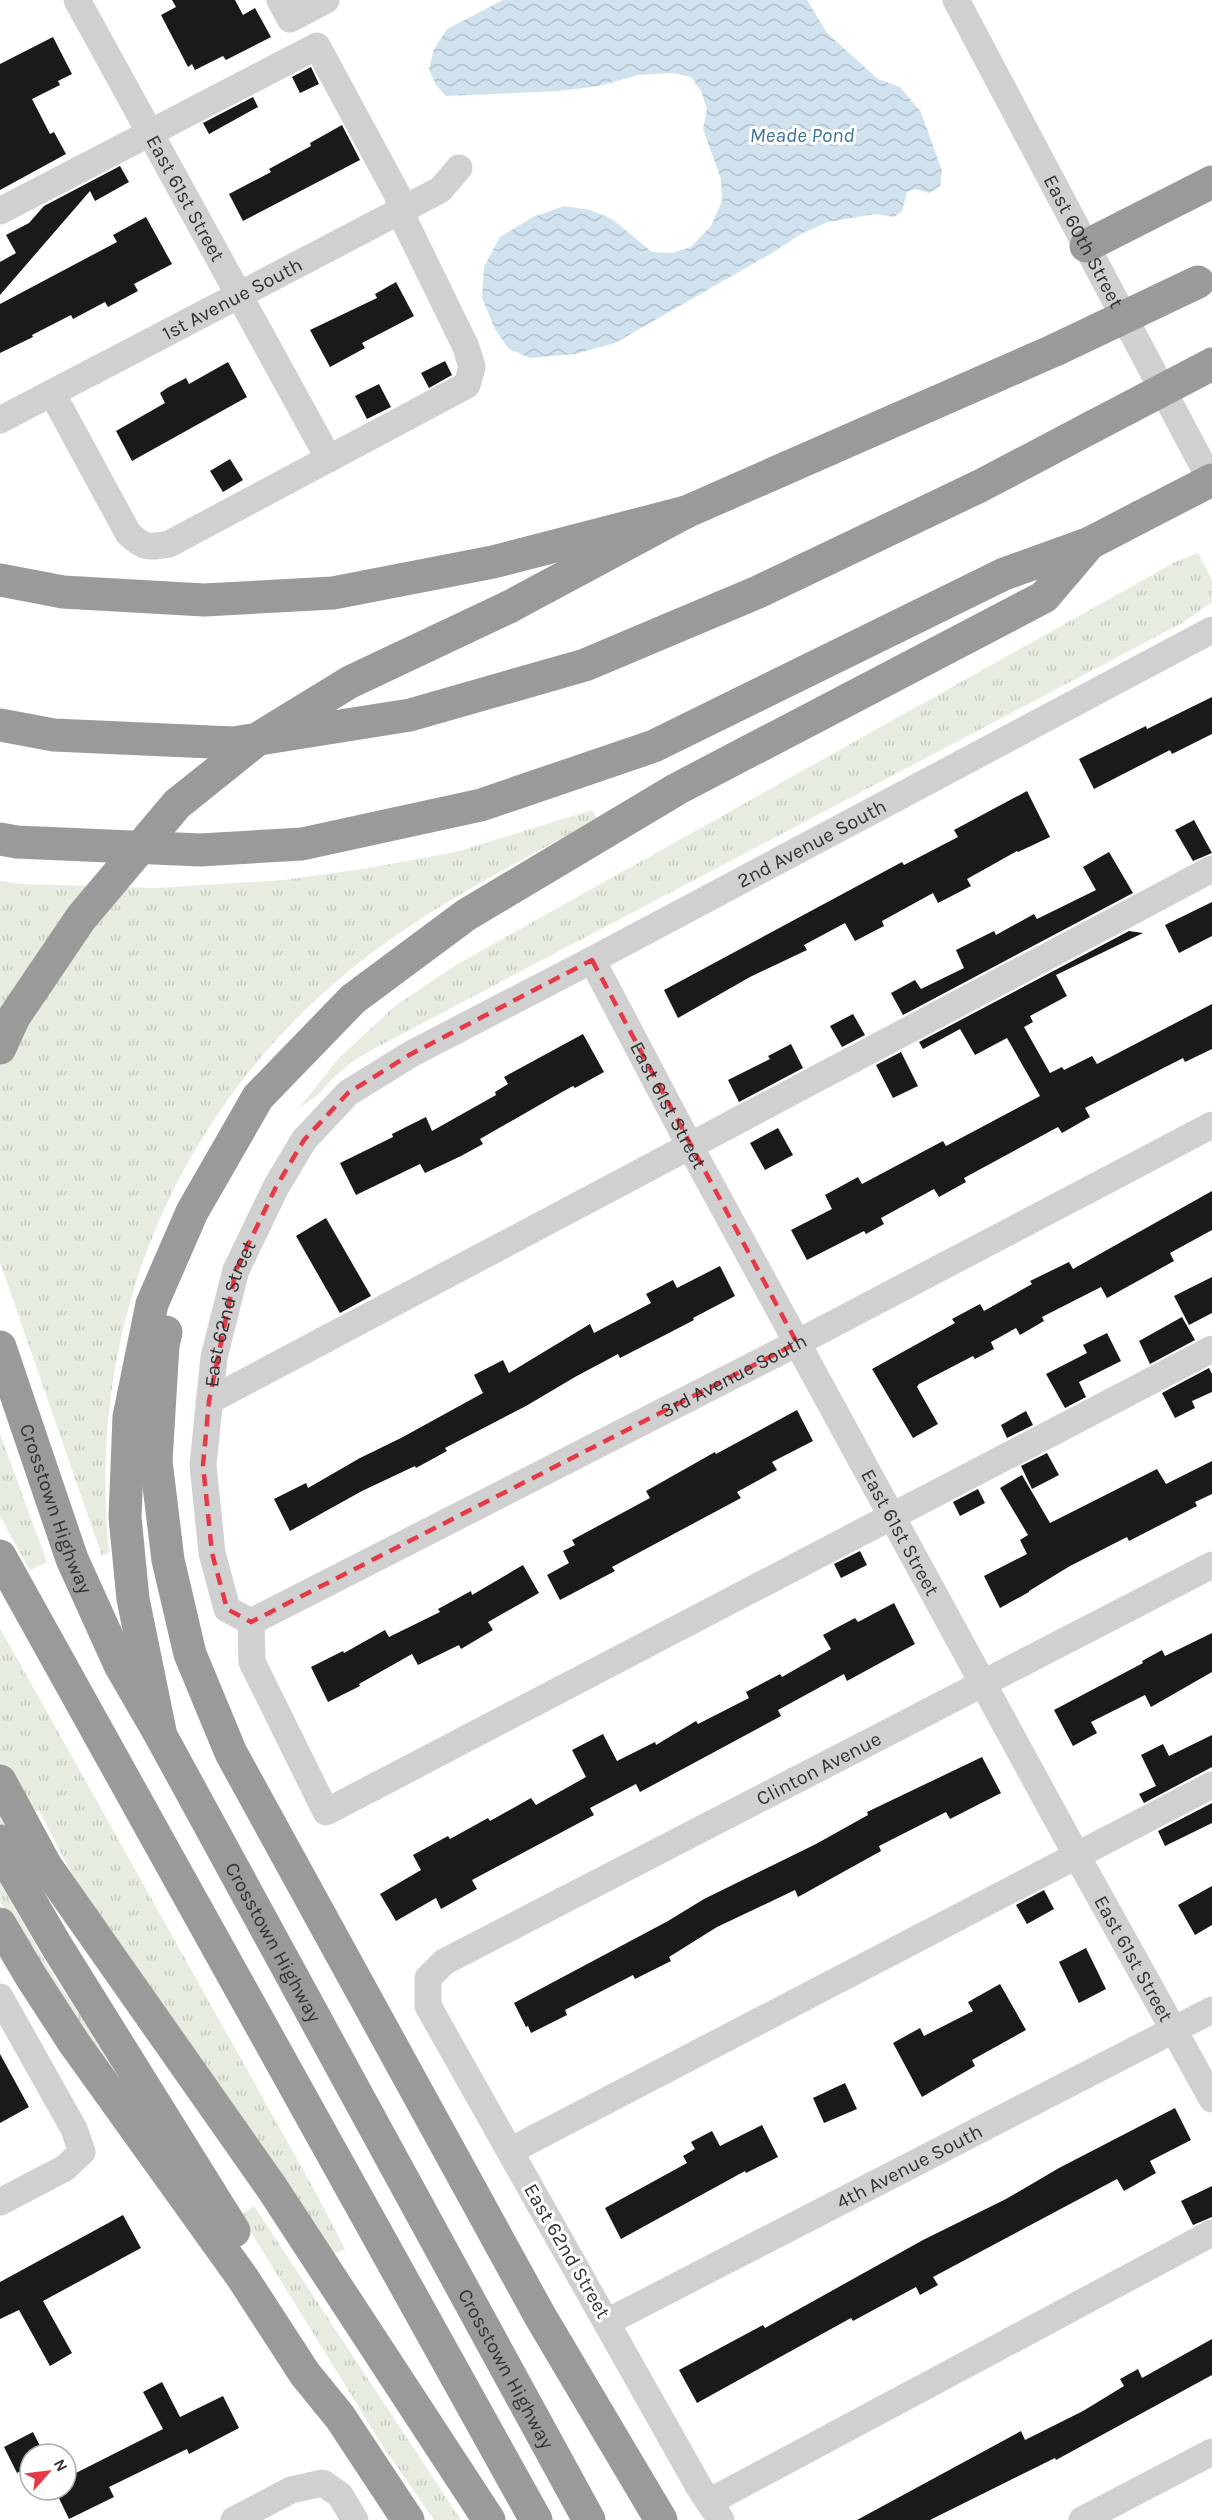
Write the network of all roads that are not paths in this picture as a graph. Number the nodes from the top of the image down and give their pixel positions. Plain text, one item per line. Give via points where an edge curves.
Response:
1 (77, 0) edge
2 (280, 0) edge
3 (327, 0) edge
4 (956, 0) edge
5 (150, 133) junction
6 (459, 168) dead end
7 (1212, 182) edge
8 (402, 210) junction
9 (0, 211) edge
10 (1086, 246) junction
11 (1205, 279) edge
12 (238, 296) junction
13 (1212, 364) edge
14 (52, 393) junction
15 (0, 420) edge
16 (328, 459) junction
17 (1212, 481) edge
18 (686, 512) junction
19 (1090, 543) junction
20 (0, 580) edge
21 (1212, 630) edge
22 (0, 725) edge
23 (0, 839) edge
24 (1212, 869) edge
25 (592, 960) junction
26 (0, 1048) edge
27 (411, 1054) joint
28 (1212, 1125) edge
29 (691, 1148) junction
30 (192, 1212) junction
31 (797, 1343) junction
32 (0, 1347) edge
33 (1212, 1349) edge
34 (209, 1401) junction
35 (892, 1516) junction
36 (0, 1556) edge
37 (1212, 1565) edge
38 (251, 1622) junction
39 (983, 1684) junction
40 (161, 1736) junction
41 (0, 1781) edge
42 (1212, 1785) edge
43 (0, 1841) edge
44 (1077, 1856) junction
45 (0, 1924) edge
46 (428, 1978) joint
47 (0, 1997) edge
48 (1212, 2010) edge
49 (1174, 2030) junction
50 (1212, 2099) edge
51 (510, 2151) junction
52 (0, 2202) edge
53 (1212, 2233) edge
54 (607, 2322) junction
55 (340, 2417) junction
56 (1212, 2452) edge
57 (715, 2511) edge
58 (234, 2520) edge
59 (355, 2520) edge
60 (408, 2520) edge
61 (489, 2520) edge
62 (536, 2520) edge
63 (589, 2520) edge
64 (661, 2520) edge
65 (1082, 2520) edge

1 - 5 street, East 61st Street
2 - 3 street via 290,19
4 - 10 street, East 60th Street
5 - 8 street via 316,46 397,194
5 - 9 street
5 - 12 street, East 61st Street
6 - 8 street, 1st Avenue South via 440,190
7 - 10 highway
8 - 12 street, 1st Avenue South
8 - 16 street via 472,367 466,385
10 - 17 street, East 60th Street
11 - 18 highway, bridge
12 - 14 street, 1st Avenue South
12 - 16 street, East 61st Street
13 - 22 highway, bridge via 980,486 758,592 585,664 410,716 233,743 54,735
14 - 15 street, 1st Avenue South
14 - 16 street via 128,534 139,544 169,544
17 - 19 highway, bridge
18 - 20 highway via 493,562 333,593 204,600 63,592
18 - 26 highway, bridge via 509,607 350,682 262,736 177,804 81,918 14,1017
19 - 23 highway via 1004,574 654,746 480,806 302,844 200,850
19 - 30 highway via 1044,597 677,789 466,915 352,999 258,1097
21 - 25 street, 2nd Avenue South
24 - 29 street
25 - 27 street, 2nd Avenue South
25 - 29 street, East 61st Street
27 - 34 street, East 62nd Street via 348,1094 304,1140 276,1187 236,1270 214,1357
28 - 31 street, 3rd Avenue South
29 - 31 street, East 61st Street
29 - 34 street
30 - 40 highway via 152,1304 129,1417 125,1517 133,1599
30 - 64 highway via 163,1345 156,1461 168,1560 190,1654 242,1773 540,2316
31 - 35 street, East 61st Street
31 - 38 street, 3rd Avenue South
32 - 40 highway, Crosstown Highway via 72,1558 120,1665
33 - 35 street
34 - 38 street, East 62nd Street via 203,1465 212,1553 227,1609
35 - 38 street via 326,1812 252,1662
35 - 39 street, East 61st Street
36 - 62 highway
37 - 39 street, Clinton Avenue
39 - 44 street, East 61st Street
39 - 46 street, Clinton Avenue via 444,1962
40 - 63 highway, Crosstown Highway
41 - 61 highway via 46,1866 272,2188
42 - 44 street
43 - 55 highway via 11,1868 56,1945 318,2366
44 - 49 street, East 61st Street
44 - 51 street
45 - 55 highway via 74,2043 242,2277 305,2374
46 - 51 street, East 62nd Street via 428,2007
47 - 52 street via 74,2129 82,2152 65,2168
48 - 49 street, 4th Avenue South
49 - 50 street, East 61st Street
49 - 54 street, 4th Avenue South
51 - 54 street, East 62nd Street
53 - 57 street
54 - 57 street, East 62nd Street
55 - 60 highway
56 - 65 street
58 - 59 street via 291,2490 323,2483 340,2495

